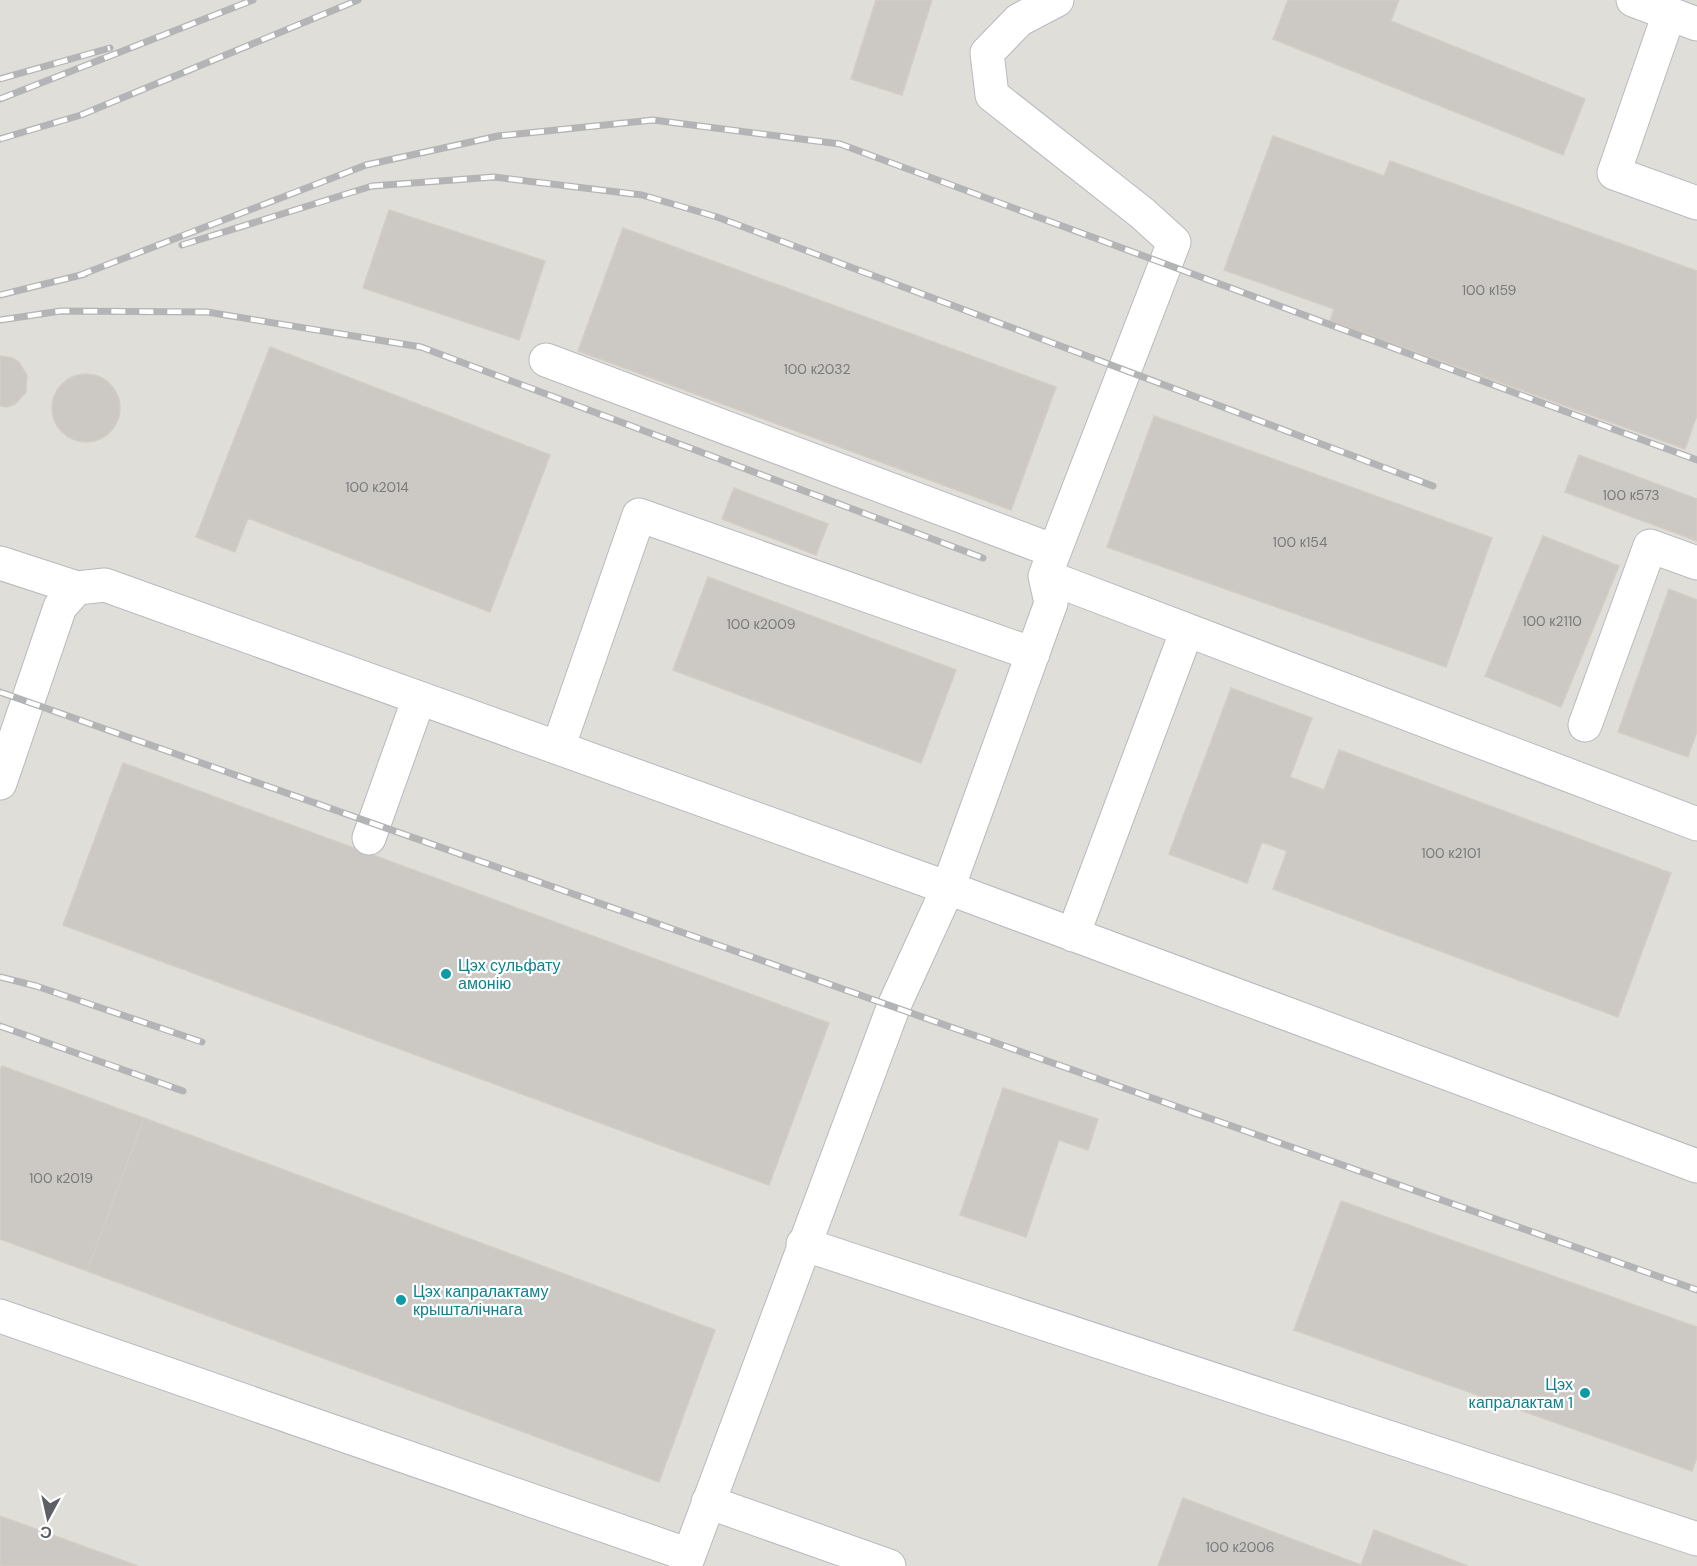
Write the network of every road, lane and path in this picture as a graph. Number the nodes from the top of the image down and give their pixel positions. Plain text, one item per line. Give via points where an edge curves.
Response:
1 (1057, 0) edge
2 (1633, 0) edge
3 (1683, 19) edge
4 (1697, 203) edge
5 (546, 360) dead end
6 (0, 562) edge
7 (1697, 563) edge
8 (1049, 564) junction
9 (77, 588) junction
10 (1187, 630) junction
11 (1033, 654) junction
12 (419, 698) junction
13 (1585, 725) dead end
14 (8, 738) edge
15 (558, 748) junction
16 (0, 783) edge
17 (1697, 824) edge
18 (369, 838) dead end
19 (948, 888) junction
20 (1073, 935) junction
21 (1697, 1166) edge
22 (803, 1244) junction
23 (0, 1316) edge
24 (708, 1502) junction
25 (1697, 1539) edge
26 (687, 1561) edge
27 (889, 1566) edge

1 - 8 lane via 1019,20 987,53 992,95 1174,242
2 - 3 lane
3 - 4 lane via 1614,173
5 - 8 lane
6 - 9 lane
7 - 13 lane via 1650,546
8 - 10 lane
8 - 11 lane via 1051,603
9 - 12 lane via 105,585
9 - 14 lane via 60,607
10 - 17 lane
10 - 20 lane
11 - 15 lane via 639,514
11 - 19 lane
12 - 15 lane
12 - 18 lane
14 - 16 lane
15 - 19 lane
19 - 20 lane
19 - 22 lane via 892,1008
20 - 21 lane
22 - 24 lane
22 - 25 lane
23 - 26 lane
24 - 26 lane
24 - 27 lane

